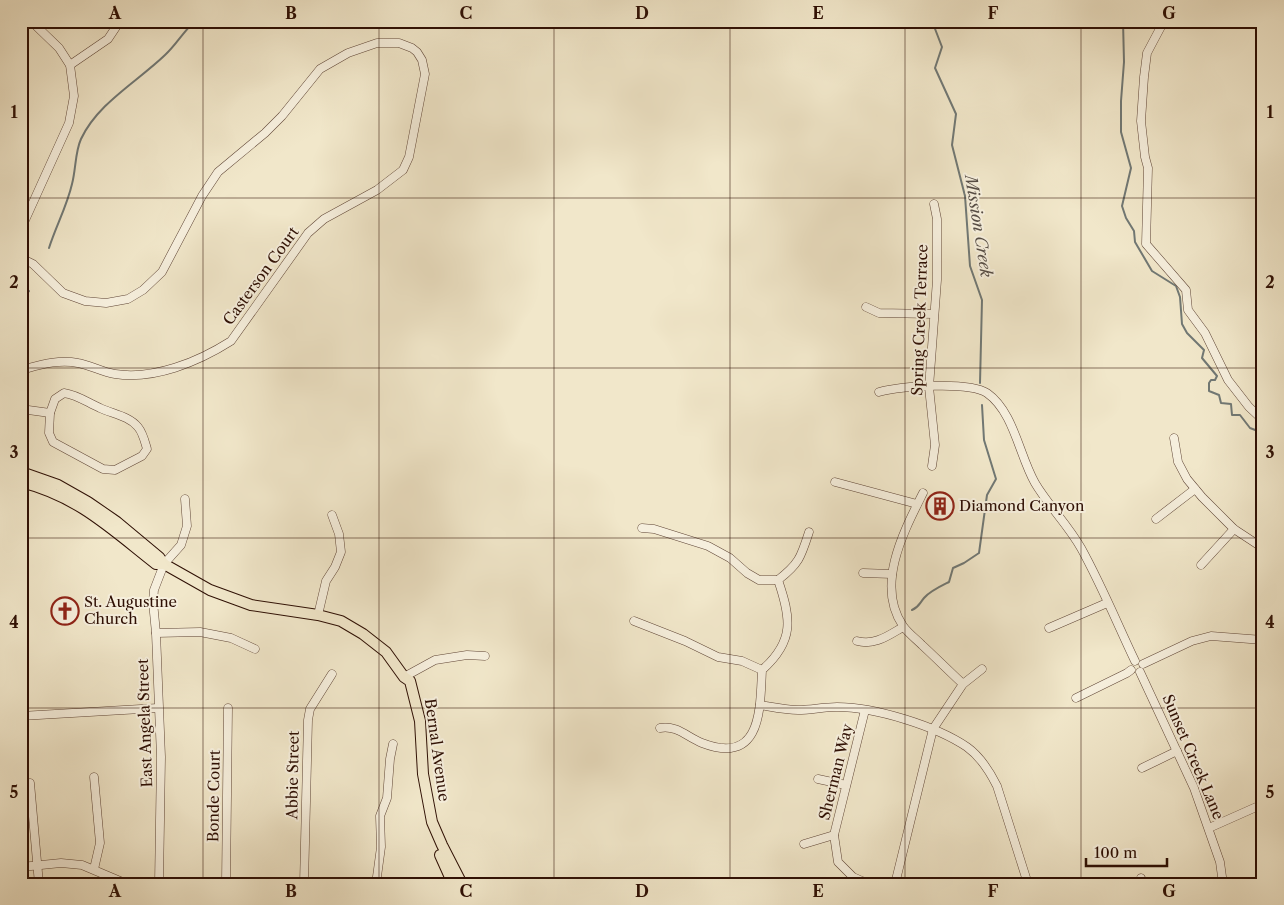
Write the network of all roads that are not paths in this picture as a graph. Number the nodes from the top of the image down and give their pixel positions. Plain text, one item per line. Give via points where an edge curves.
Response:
1 (31, 21) edge
2 (120, 21) edge
3 (1164, 21) edge
4 (70, 65) junction
5 (934, 204) dead end
6 (21, 229) edge
7 (21, 258) edge
8 (866, 307) dead end
9 (934, 314) junction
10 (21, 370) edge
11 (929, 387) junction
12 (879, 392) dead end
13 (21, 409) edge
14 (50, 413) junction
15 (1263, 420) edge
16 (1174, 438) dead end
17 (932, 466) dead end
18 (21, 472) edge
19 (21, 482) edge
20 (836, 482) dead end
21 (1195, 489) junction
22 (922, 493) dead end
23 (185, 499) dead end
24 (917, 504) junction
25 (332, 515) dead end
26 (1156, 519) dead end
27 (642, 528) dead end
28 (1234, 529) junction
29 (809, 532) dead end
30 (1263, 548) edge
31 (164, 564) junction
32 (1201, 564) dead end
33 (863, 573) dead end
34 (892, 574) junction
35 (778, 580) junction
36 (1107, 603) junction
37 (318, 615) junction
38 (634, 621) dead end
39 (903, 627) junction
40 (1049, 628) dead end
41 (156, 633) junction
42 (1263, 640) edge
43 (857, 641) dead end
44 (256, 650) dead end
45 (485, 656) dead end
46 (1139, 662) junction
47 (982, 669) dead end
48 (762, 670) junction
49 (1131, 670) junction
50 (1140, 672) junction
51 (332, 674) dead end
52 (404, 677) junction
53 (963, 684) junction
54 (1076, 698) dead end
55 (760, 705) junction
56 (158, 708) junction
57 (228, 708) dead end
58 (865, 710) junction
59 (21, 716) edge
60 (660, 728) dead end
61 (933, 729) junction
62 (393, 744) dead end
63 (1177, 751) junction
64 (1142, 768) dead end
65 (94, 777) dead end
66 (818, 779) dead end
67 (30, 782) dead end
68 (846, 785) junction
69 (1263, 804) edge
70 (1209, 828) junction
71 (834, 835) junction
72 (804, 844) dead end
73 (37, 865) junction
74 (21, 867) edge
75 (94, 869) junction
76 (39, 884) edge
77 (127, 884) edge
78 (159, 884) edge
79 (226, 884) edge
80 (304, 884) edge
81 (376, 884) edge
82 (453, 884) edge
83 (462, 884) edge
84 (869, 884) edge
85 (895, 884) edge
86 (1028, 884) edge
87 (1223, 884) edge

1 - 4 street via 59,48
2 - 4 street via 108,39
3 - 15 street via 1147,53 1144,77 1141,120 1148,168 1146,244 1186,290 1188,310 1205,333 1228,380
4 - 6 street via 74,96 69,122
5 - 9 street, Spring Creek Terrace via 937,260
7 - 10 street, Casterson Court via 63,293 85,301 106,303 128,299 162,272 218,172 282,116 320,69 348,53 377,43 399,43 412,48 422,60 425,74 403,170 376,190 324,219 308,233 231,341 214,352 163,372 114,374 61,361
8 - 9 street via 879,313
9 - 11 street, Spring Creek Terrace
11 - 12 street
11 - 17 street, Spring Creek Terrace via 935,445
11 - 36 street via 973,387 1000,404 1035,484 1080,546
13 - 14 street
14 - 14 street via 49,433 54,442 103,469 115,470 142,456 147,449 139,428 130,420 74,394 64,393 55,399
16 - 21 street via 1178,462
18 - 31 main road, Bernal Avenue via 58,485 88,502 123,527
19 - 31 main road, Bernal Avenue via 76,503 156,564
20 - 24 street
21 - 26 street
21 - 28 street
22 - 24 street
23 - 31 street via 187,526 181,545
24 - 34 street via 902,537
25 - 37 street via 341,552 326,581
27 - 35 street via 708,546 759,580
28 - 30 street
28 - 32 street
29 - 35 street via 793,568
31 - 37 main road, Bernal Avenue via 235,600 264,608
31 - 41 street, East Angela Street via 154,590
33 - 34 street
34 - 39 street via 892,593
35 - 48 street via 787,605 786,636 772,661
36 - 40 street
36 - 46 street
37 - 52 main road, Bernal Avenue via 340,621 363,634 386,652
38 - 48 street via 718,657 742,661
39 - 43 street via 867,644
39 - 53 street
41 - 44 street via 200,632 231,638
41 - 56 street, East Angela Street
42 - 46 street via 1211,636
45 - 52 street via 435,660
46 - 49 street via 1131,665
46 - 50 street via 1144,668
47 - 53 street
48 - 55 street
49 - 50 street
49 - 54 street
50 - 63 street, Sunset Creek Lane
51 - 80 street, Abbie Street via 309,714
52 - 82 main road, Bernal Avenue via 415,714 423,808
52 - 83 main road, Bernal Avenue via 410,681 420,721 423,774 432,822
53 - 61 street
55 - 58 street via 797,710 837,707
55 - 60 street via 752,734 736,746 713,746 669,726
56 - 59 street
56 - 78 street, East Angela Street via 161,757
57 - 79 street, Bonde Court
58 - 61 street via 907,719
58 - 68 street, Sherman Way
61 - 85 street
61 - 86 street via 968,748 990,772 998,786
62 - 81 street via 387,798 380,816
63 - 64 street
63 - 70 street, Sunset Creek Lane
65 - 75 street via 100,843
66 - 68 street
67 - 73 street
68 - 71 street, Sherman Way
69 - 70 street
70 - 87 street, Sunset Creek Lane
71 - 72 street
71 - 84 street, Sherman Way via 838,862 853,877
73 - 74 street
73 - 75 street via 68,863
73 - 76 street
75 - 77 street

